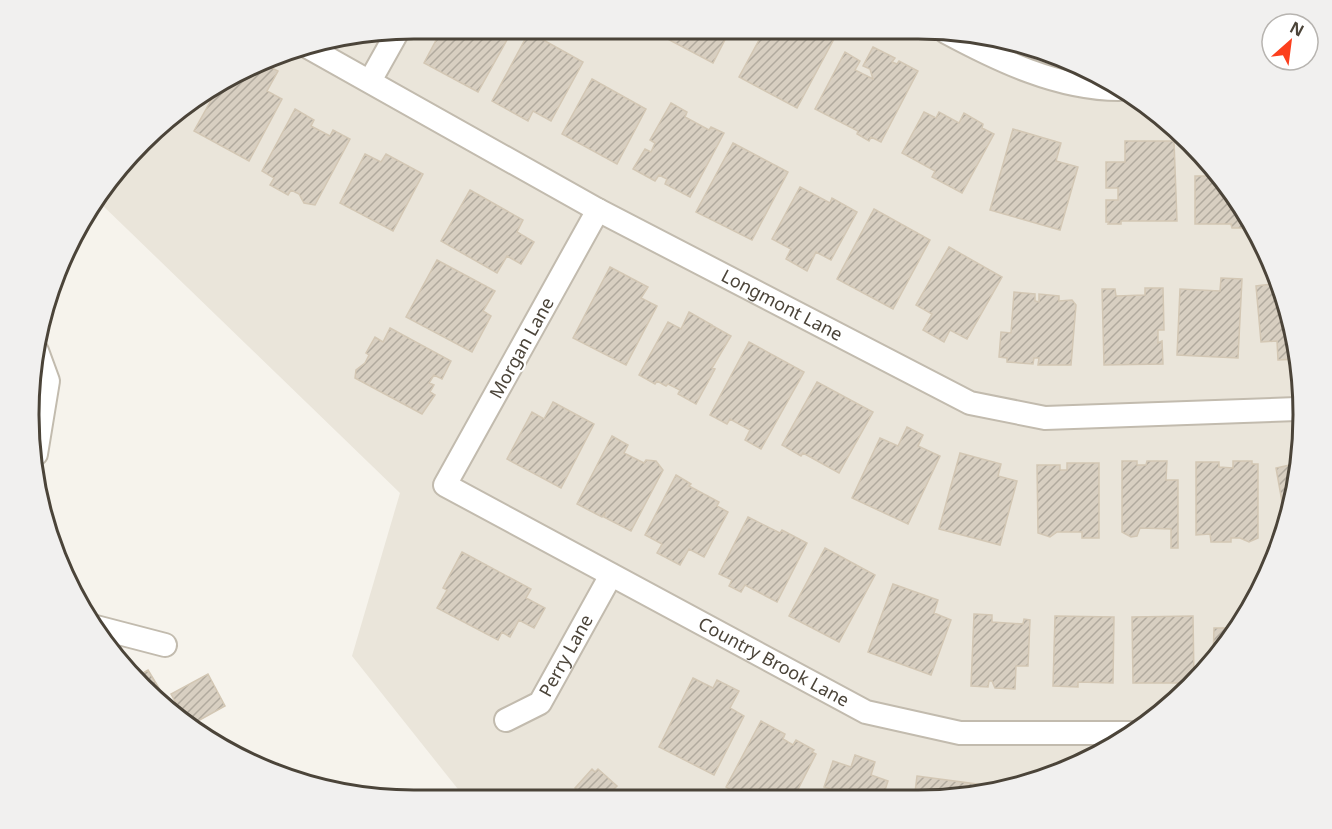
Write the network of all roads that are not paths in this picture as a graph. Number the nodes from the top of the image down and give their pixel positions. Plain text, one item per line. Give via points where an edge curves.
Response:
1 (393, 40) edge
2 (964, 42) edge
3 (317, 52) edge
4 (370, 81) junction
5 (1105, 89) edge
6 (598, 210) junction
7 (42, 365) edge
8 (1293, 409) edge
9 (40, 431) edge
10 (445, 485) joint
11 (611, 575) junction
12 (107, 630) edge
13 (165, 645) dead end
14 (506, 720) dead end
15 (1116, 733) edge

1 - 4 street
2 - 5 street via 999,61 1092,89
3 - 4 street, Longmont Lane
4 - 6 street, Longmont Lane
6 - 8 street, Longmont Lane via 970,403 1045,418
6 - 10 street, Morgan Lane
7 - 9 street via 48,381
10 - 11 street, Country Brook Lane
11 - 14 street, Perry Lane via 540,703
11 - 15 street, Country Brook Lane via 866,712 960,733
12 - 13 street

